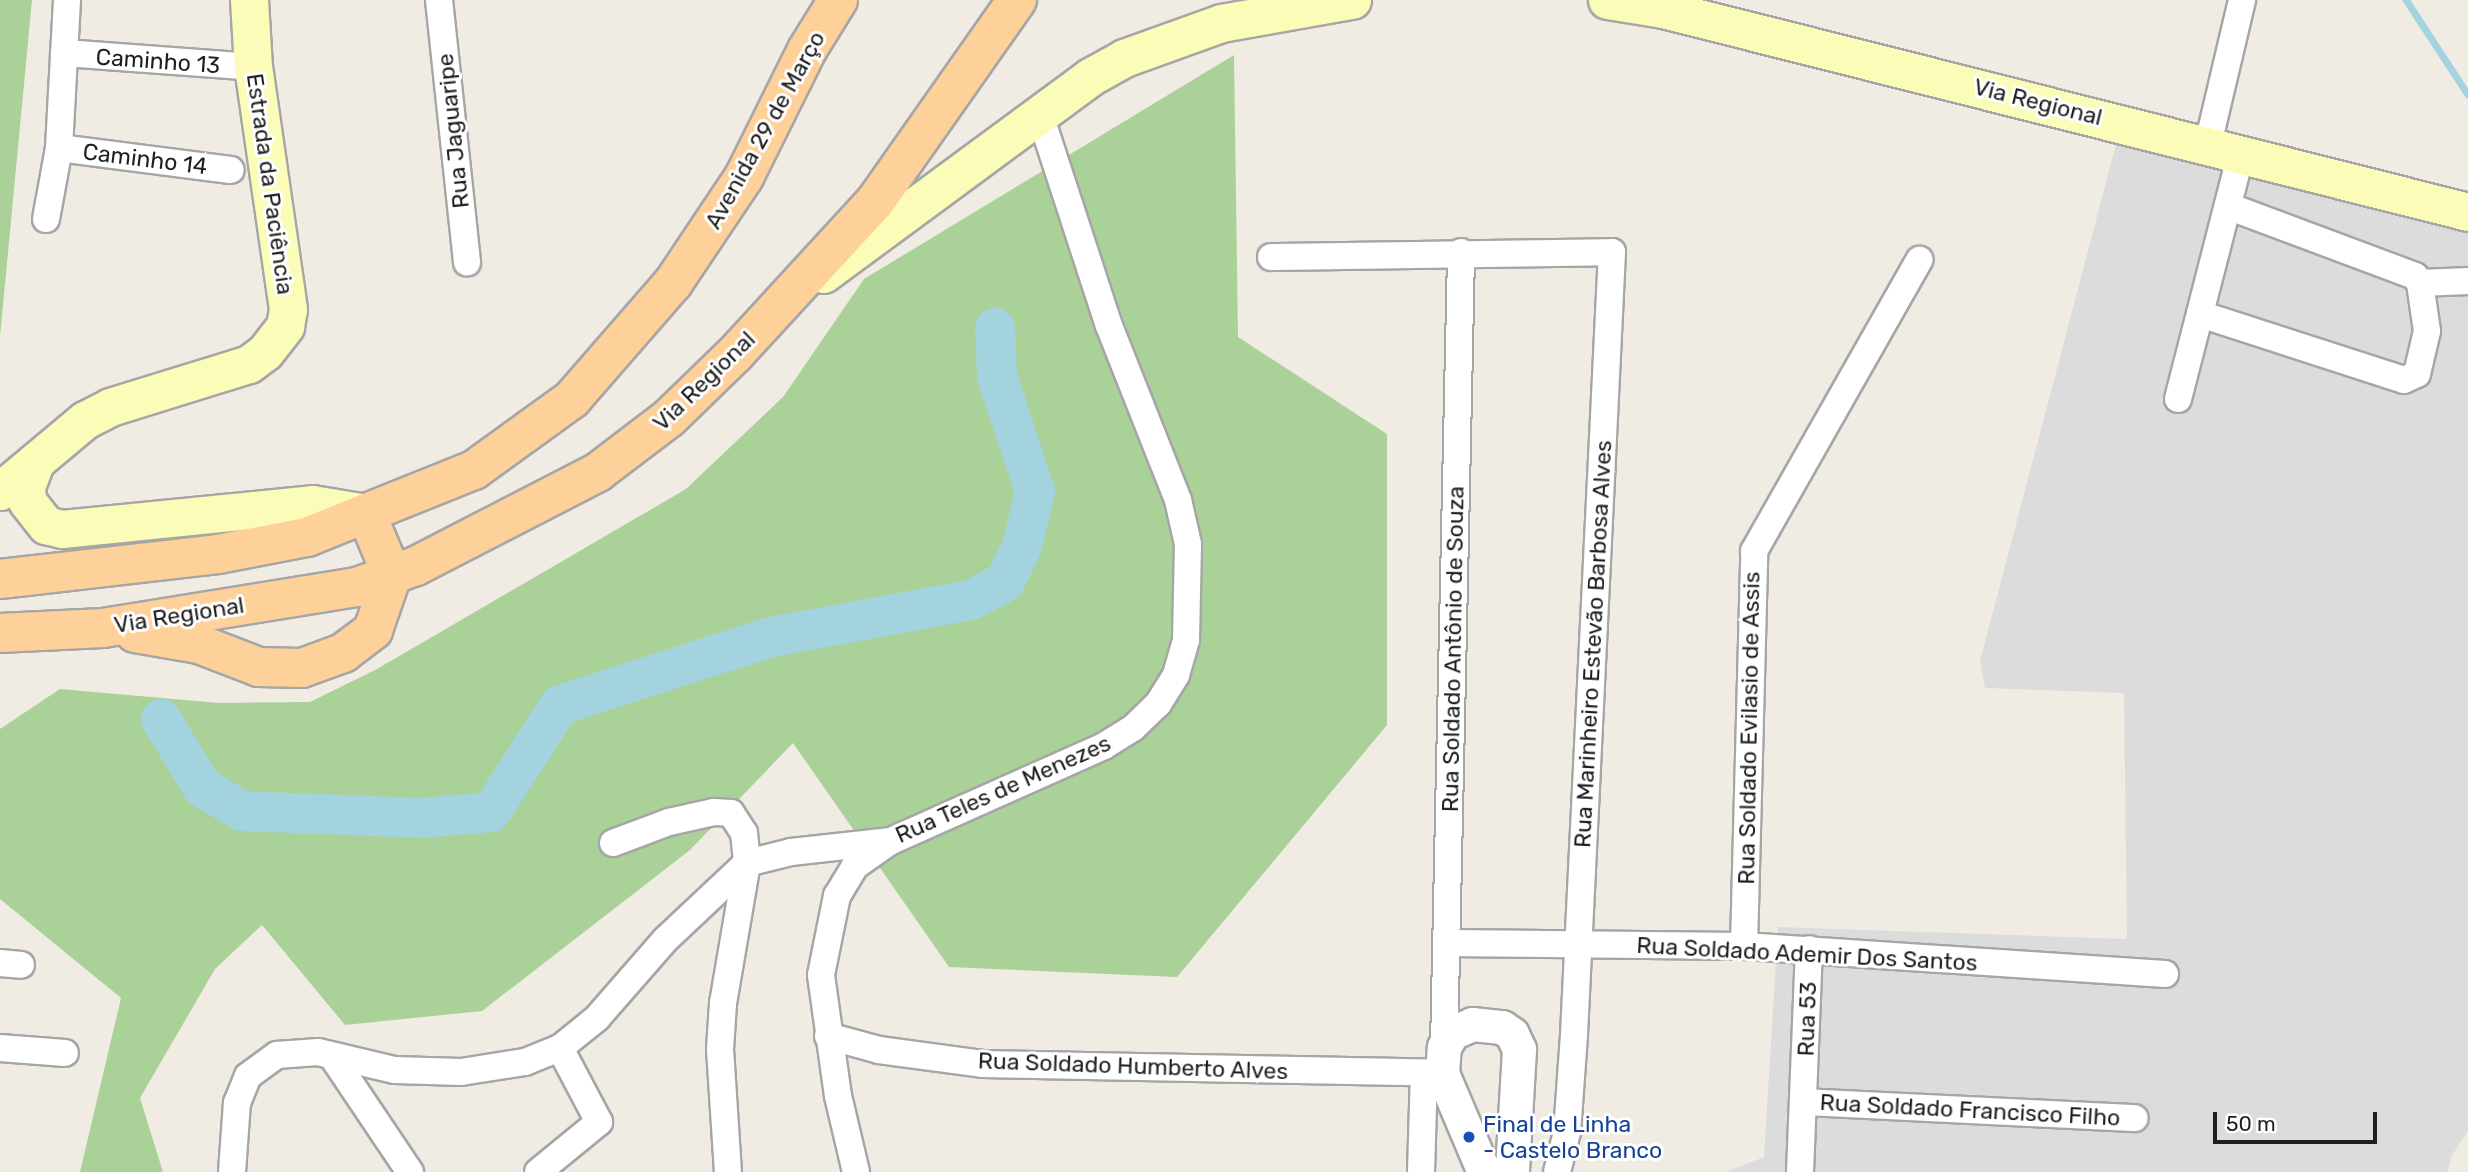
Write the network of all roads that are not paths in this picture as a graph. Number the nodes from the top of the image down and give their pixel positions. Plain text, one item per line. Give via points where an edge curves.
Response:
1 (67, 0) edge
2 (248, 0) edge
3 (439, 0) edge
4 (838, 0) edge
5 (1017, 0) edge
6 (1352, 0) edge
7 (1606, 0) edge
8 (2242, 0) edge
9 (64, 53) junction
10 (253, 67) junction
11 (1040, 115) junction
12 (59, 148) junction
13 (2225, 148) junction
14 (231, 170) dead end
15 (2228, 206) junction
16 (2468, 212) edge
17 (46, 219) dead end
18 (1461, 252) junction
19 (1271, 257) dead end
20 (1919, 260) dead end
21 (467, 262) dead end
22 (2468, 281) edge
23 (2420, 283) junction
24 (775, 311) junction
25 (2200, 314) junction
26 (2178, 399) dead end
27 (35, 463) junction
28 (0, 491) edge
29 (366, 513) junction
30 (393, 575) junction
31 (0, 579) edge
32 (103, 628) junction
33 (0, 633) edge
34 (891, 841) junction
35 (613, 843) dead end
36 (747, 863) junction
37 (1448, 943) junction
38 (1578, 945) junction
39 (1744, 946) junction
40 (1809, 949) junction
41 (2165, 974) dead end
42 (828, 1036) junction
43 (0, 1048) edge
44 (560, 1048) junction
45 (65, 1053) dead end
46 (332, 1056) junction
47 (1436, 1065) junction
48 (1804, 1102) junction
49 (2135, 1118) dead end
50 (232, 1172) edge
51 (410, 1172) edge
52 (538, 1172) edge
53 (728, 1172) edge
54 (856, 1172) edge
55 (1421, 1172) edge
56 (1484, 1172) edge
57 (1512, 1172) edge
58 (1557, 1172) edge
59 (1800, 1172) edge

1 - 9 street
2 - 10 main road, Estrada da Paciência
3 - 21 street, Rua Jaguaripe
4 - 29 main road, Avenida 29 de Março via 710,232 572,399 474,470
5 - 24 main road via 875,202
6 - 11 main road, Via Regional via 1221,23 1162,41 1090,77
7 - 13 main road, Via Regional via 1663,9
8 - 13 street
9 - 10 street, Caminho 13
9 - 12 street
10 - 27 main road, Estrada da Paciência via 288,309 285,326 249,364 110,407 62,438
11 - 24 main road, Via Regional
11 - 34 street, Rua Teles de Menezes via 1109,326 1178,500 1188,544 1186,640 1176,675 1158,704 1133,728 1104,746
12 - 14 street, Caminho 14
12 - 17 street
13 - 15 street
13 - 16 main road, Via Regional
15 - 23 street via 2407,271
15 - 25 street
18 - 19 street
18 - 37 street, Rua Soldado Antônio de Souza
18 - 38 street, Rua Marinheiro Estevão Barbosa Alves via 1612,253
20 - 39 street, Rua Soldado Evilasio de Assis via 1754,551
22 - 23 street
23 - 25 street via 2427,331 2417,374 2404,380
24 - 30 main road, Via Regional via 670,418 598,472
25 - 26 street
27 - 28 main road, Estrada da Paciência
27 - 29 main road via 26,486 27,501 46,525 62,529 313,504
29 - 30 main road
29 - 31 main road via 307,537 218,554
30 - 32 main road, Via Regional via 357,587
30 - 32 main road via 373,630 343,653 302,668 259,667 199,644
32 - 33 main road, Via Regional
34 - 36 street, Rua Teles de Menezes via 791,852
34 - 42 street via 862,859 837,896 821,975
35 - 36 street via 698,815 731,813 744,833
36 - 44 street, Rua Teles de Menezes via 666,940 597,1018
36 - 53 street via 723,1003 720,1049
37 - 38 street, Rua Soldado Ademir Dos Santos
37 - 47 street, Rua Soldado Antônio de Souza
38 - 39 street, Rua Soldado Ademir Dos Santos
38 - 58 street, Rua Marinheiro Estevão Barbosa Alves via 1567,1132
39 - 40 street, Rua Soldado Ademir Dos Santos
40 - 41 street, Rua Soldado Ademir Dos Santos
40 - 48 street, Rua 53
42 - 47 street, Rua Soldado Humberto Alves via 879,1050 982,1063
42 - 54 street
43 - 45 street
44 - 46 street, Rua Teles de Menezes via 525,1062 461,1072 395,1070
44 - 52 street via 598,1117 598,1125
46 - 50 street, Rua Teles de Menezes via 318,1052 277,1055 247,1076 237,1103
46 - 51 street
47 - 55 street, Rua Soldado Antônio de Souza
47 - 56 street
47 - 57 street via 1461,1026 1502,1027 1512,1034 1521,1067
48 - 49 street, Rua Soldado Francisco Filho
48 - 59 street, Rua 53

